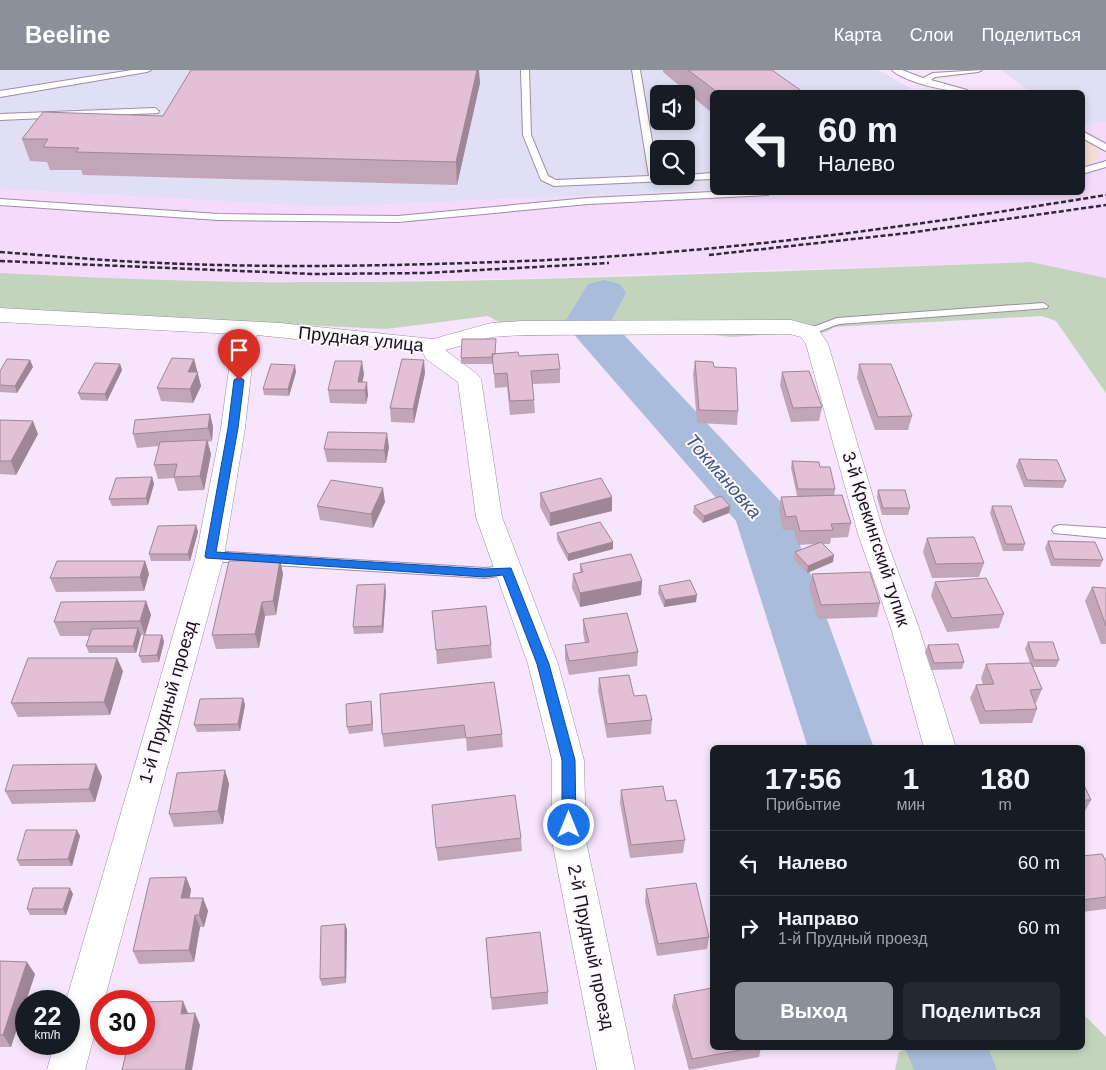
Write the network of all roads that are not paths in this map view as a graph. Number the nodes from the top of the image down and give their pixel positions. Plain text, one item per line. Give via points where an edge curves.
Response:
1 (147, 70) edge
2 (525, 70) edge
3 (636, 70) edge
4 (896, 70) edge
5 (978, 70) edge
6 (910, 77) junction
7 (926, 80) junction
8 (932, 90) edge
9 (958, 90) edge
10 (0, 94) edge
11 (155, 111) dead end
12 (0, 117) edge
13 (1085, 136) edge
14 (1106, 148) edge
15 (650, 155) edge
16 (1106, 164) edge
17 (1085, 171) edge
18 (710, 176) edge
19 (695, 177) edge
20 (650, 179) edge
21 (710, 195) edge
22 (0, 202) edge
23 (1043, 306) dead end
24 (0, 315) edge
25 (248, 329) junction
26 (809, 332) junction
27 (434, 346) junction
28 (1059, 530) dead end
29 (1106, 532) edge
30 (210, 556) junction
31 (507, 571) junction
32 (939, 745) edge
33 (66, 1070) edge
34 (616, 1070) edge

1 - 10 lane
2 - 20 lane via 527,135 544,178 554,183
3 - 15 lane
4 - 6 lane
5 - 7 lane via 933,75
6 - 7 lane
6 - 8 lane
7 - 9 lane
11 - 12 lane
13 - 14 lane
16 - 17 lane
18 - 19 lane
21 - 22 lane via 588,201 398,219 218,217
23 - 26 lane via 837,321
24 - 25 street, Прудная улица
25 - 27 street, Прудная улица
25 - 30 street, 1-й Прудный проезд
26 - 27 street, Прудная улица via 791,327 522,328 491,330
26 - 32 street, 3-й Крекингский тупик via 817,344 871,534 905,628
27 - 31 street, 2-й Прудный проезд via 434,354 469,379 489,517
28 - 29 lane
30 - 31 lane via 484,573
30 - 33 street, 1-й Прудный проезд
31 - 34 street, 2-й Прудный проезд via 543,664 568,760 569,842

